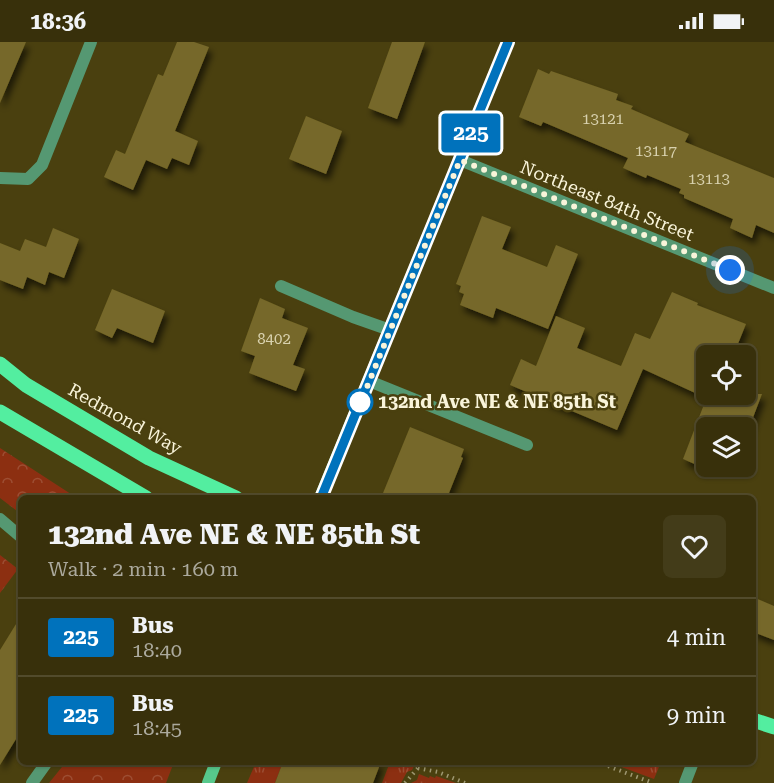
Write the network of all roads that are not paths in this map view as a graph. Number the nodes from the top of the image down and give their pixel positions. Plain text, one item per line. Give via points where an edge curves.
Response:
1 (91, 42) edge
2 (508, 42) edge
3 (460, 160) junction
4 (0, 178) edge
5 (281, 286) dead end
6 (774, 288) edge
7 (390, 330) junction
8 (0, 364) edge
9 (369, 381) junction
10 (0, 412) edge
11 (527, 445) dead end
12 (141, 495) edge
13 (229, 495) edge
14 (321, 495) edge
15 (0, 519) edge
16 (18, 534) edge
17 (756, 721) edge
18 (774, 727) edge
19 (44, 765) edge
20 (215, 765) edge
21 (692, 765) edge
22 (32, 783) edge
23 (208, 783) edge
24 (685, 783) edge

1 - 4 street via 42,165 28,179
2 - 3 main road
3 - 6 street, Northeast 84th Street
3 - 7 main road
5 - 7 street
7 - 9 main road
8 - 13 main road, Redmond Way via 26,385 149,458
9 - 11 street
9 - 14 main road
10 - 12 main road
15 - 16 street
17 - 18 main road
19 - 22 street
20 - 23 main road
21 - 24 street

